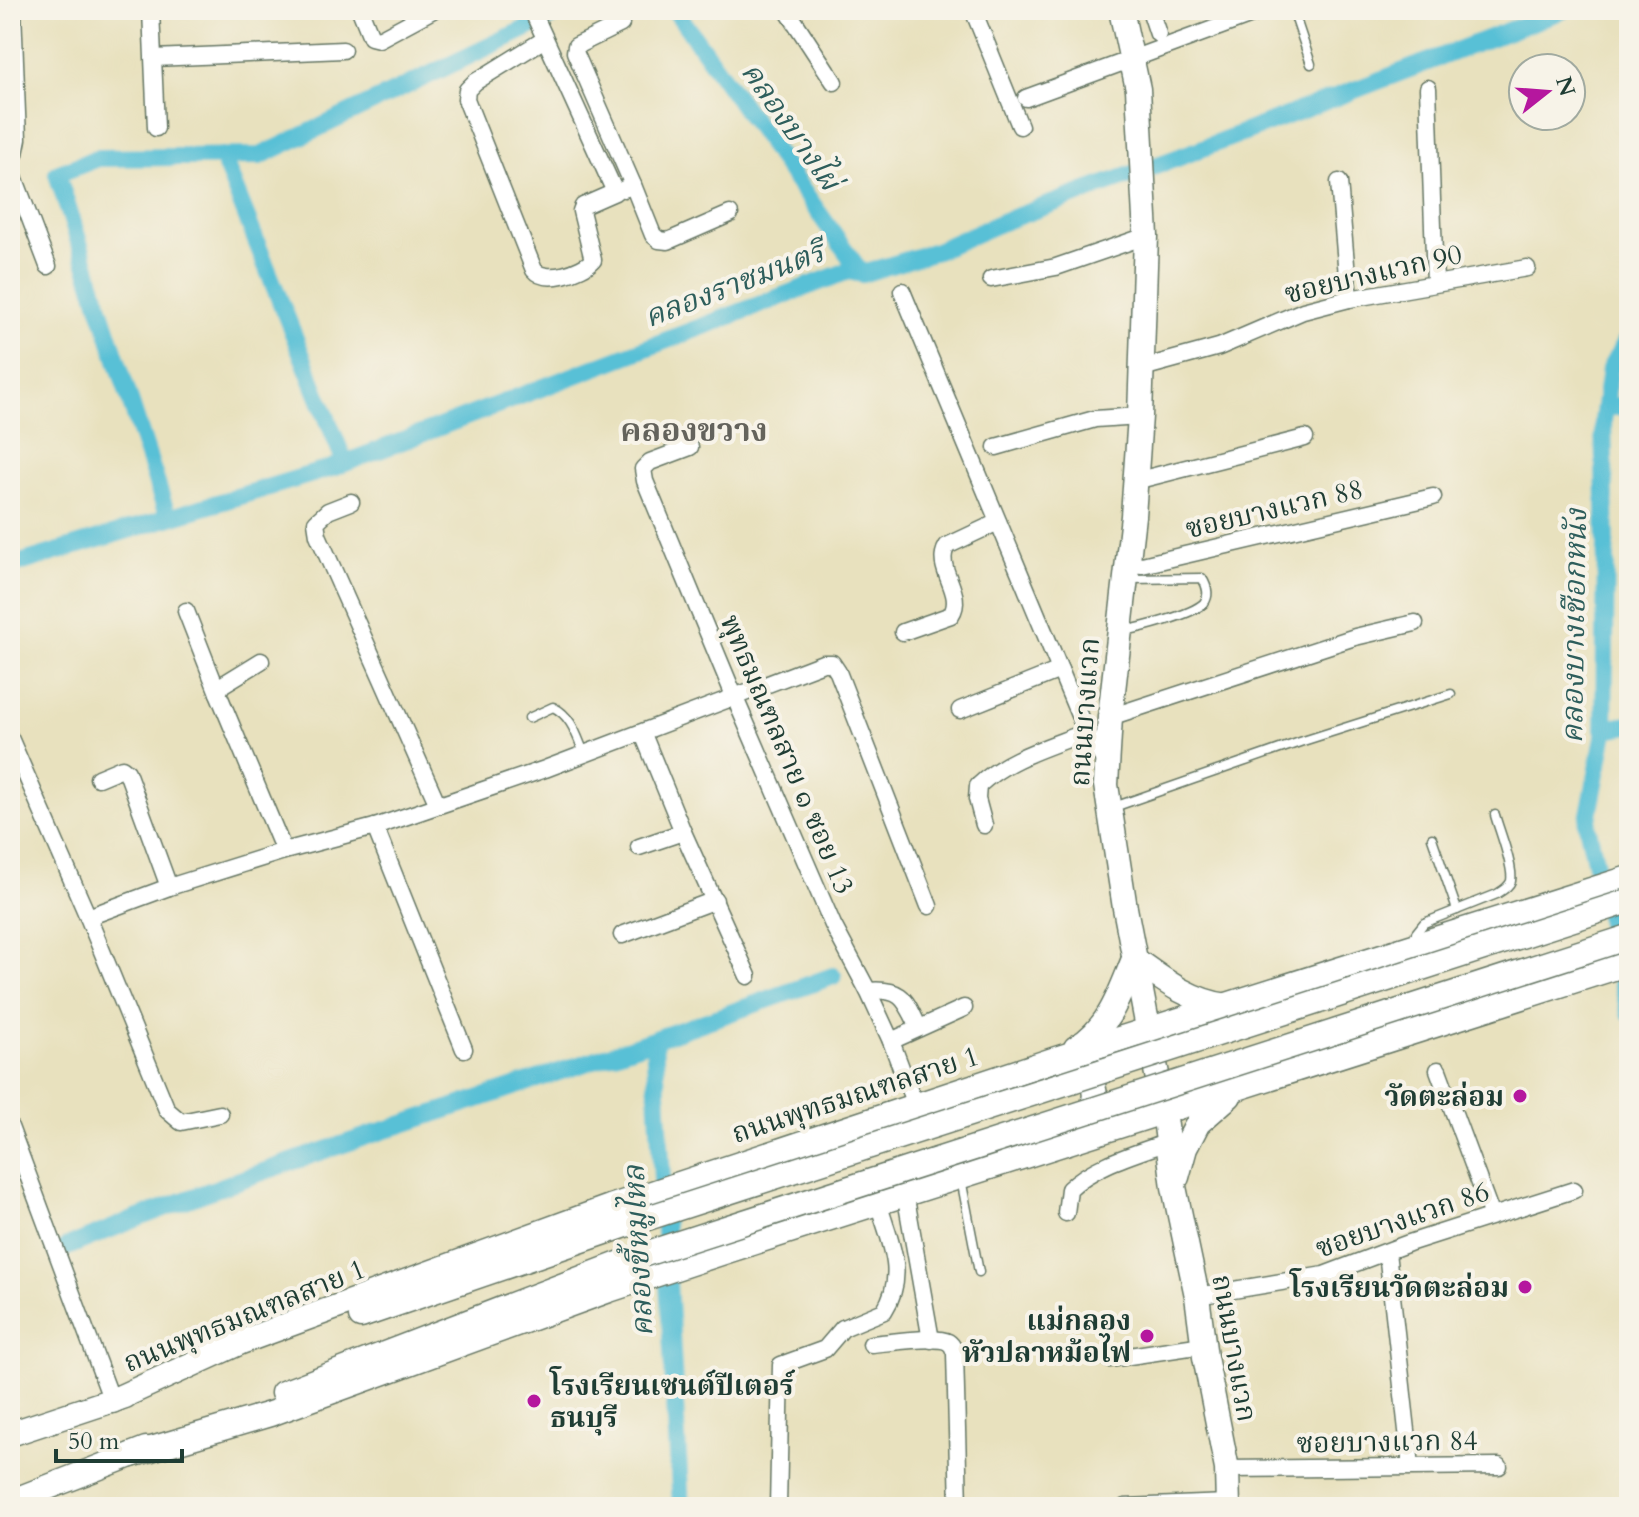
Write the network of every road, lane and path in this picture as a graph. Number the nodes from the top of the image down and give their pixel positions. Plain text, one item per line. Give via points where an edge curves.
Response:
1 (13, 10) edge
2 (151, 10) edge
3 (360, 10) edge
4 (433, 10) edge
5 (787, 10) edge
6 (973, 10) edge
7 (1121, 10) edge
8 (1150, 10) edge
9 (1265, 10) edge
10 (1293, 10) edge
11 (533, 14) edge
12 (621, 24) dead end
13 (1158, 34) dead end
14 (544, 37) junction
15 (343, 50) dead end
16 (1133, 57) junction
17 (154, 58) junction
18 (1311, 64) dead end
19 (834, 82) dead end
20 (1428, 88) dead end
21 (1026, 98) dead end
22 (1020, 126) dead end
23 (156, 128) dead end
24 (10, 164) edge
25 (1339, 182) dead end
26 (633, 185) junction
27 (615, 192) junction
28 (730, 214) dead end
29 (1146, 226) junction
30 (48, 266) dead end
31 (1527, 268) dead end
32 (991, 279) dead end
33 (1435, 283) junction
34 (902, 291) dead end
35 (1349, 299) junction
36 (1142, 368) junction
37 (1140, 416) junction
38 (1305, 438) dead end
39 (690, 447) dead end
40 (996, 447) dead end
41 (1135, 481) junction
42 (1433, 497) dead end
43 (351, 502) dead end
44 (998, 522) junction
45 (1126, 572) junction
46 (186, 611) dead end
47 (1415, 623) dead end
48 (1119, 631) junction
49 (903, 632) dead end
50 (261, 661) dead end
51 (1060, 670) junction
52 (218, 693) junction
53 (1451, 694) dead end
54 (735, 698) junction
55 (960, 710) dead end
56 (1110, 717) junction
57 (529, 718) dead end
58 (1086, 732) junction
59 (643, 734) junction
60 (10, 738) edge
61 (585, 755) junction
62 (1106, 763) junction
63 (98, 778) dead end
64 (438, 805) junction
65 (1109, 809) junction
66 (1495, 815) dead end
67 (984, 825) dead end
68 (375, 827) junction
69 (683, 832) junction
70 (1432, 838) dead end
71 (639, 847) dead end
72 (284, 851) junction
73 (1629, 878) edge
74 (169, 887) junction
75 (715, 900) junction
76 (1629, 901) edge
77 (929, 906) dead end
78 (1457, 910) junction
79 (88, 917) junction
80 (622, 935) dead end
81 (1629, 937) edge
82 (1413, 948) junction
83 (1134, 959) junction
84 (1629, 963) edge
85 (748, 976) dead end
86 (1317, 978) junction
87 (868, 991) junction
88 (1229, 1006) junction
89 (964, 1008) dead end
90 (919, 1028) junction
91 (1149, 1031) junction
92 (891, 1041) junction
93 (1371, 1046) junction
94 (464, 1049) dead end
95 (1056, 1059) junction
96 (1438, 1070) dead end
97 (1001, 1077) junction
98 (1237, 1089) junction
99 (915, 1105) junction
100 (1164, 1111) junction
101 (220, 1114) dead end
102 (10, 1127) edge
103 (1168, 1142) junction
104 (1016, 1157) junction
105 (960, 1175) junction
106 (1174, 1187) junction
107 (1574, 1190) dead end
108 (905, 1193) junction
109 (878, 1202) junction
110 (1066, 1213) dead end
111 (1492, 1216) junction
112 (1387, 1252) junction
113 (979, 1272) dead end
114 (1197, 1296) junction
115 (931, 1340) junction
116 (871, 1344) dead end
117 (1203, 1345) junction
118 (1109, 1359) dead end
119 (112, 1401) junction
120 (10, 1434) edge
121 (131, 1455) junction
122 (1411, 1466) junction
123 (1499, 1466) dead end
124 (1227, 1469) junction
125 (10, 1502) edge
126 (1228, 1505) edge
127 (778, 1507) edge
128 (959, 1507) edge
129 (1125, 1507) edge

1 - 24 street via 18,139
2 - 17 street
3 - 4 street via 368,33 379,39
5 - 19 street
6 - 22 street
7 - 16 main road, ถนนบางแวก
8 - 13 street
9 - 16 street
10 - 18 lane
11 - 14 street
12 - 26 street via 576,46 575,52
14 - 27 street
14 - 27 street via 475,82 466,99 539,277 588,266 593,260 581,211
15 - 17 street
16 - 21 street
16 - 29 main road, ถนนบางแวก
17 - 23 street
20 - 33 street
24 - 30 street
25 - 35 street
26 - 27 street
26 - 28 street via 659,240 668,241
29 - 32 street via 1056,267
29 - 36 main road, ถนนบางแวก
31 - 33 street, ซอยบางแวก 90
33 - 35 street, ซอยบางแวก 90
34 - 44 street
35 - 36 street, ซอยบางแวก 90 via 1294,314 1195,355
36 - 37 main road, ถนนบางแวก
37 - 40 street via 1095,419
37 - 41 main road, ถนนบางแวก
38 - 41 street
39 - 54 street, พุทธมณฑลสาย ๑ ซอย 13 via 650,462 643,469 645,481
41 - 45 main road, ถนนบางแวก
42 - 45 street, ซอยบางแวก 88
43 - 64 street via 316,522 318,535
44 - 49 street via 943,551 956,601 951,615
44 - 51 street
45 - 48 main road, ถนนบางแวก
45 - 48 lane via 1202,578 1207,597 1185,613
46 - 52 street
47 - 56 street via 1355,637
48 - 56 main road, ถนนบางแวก
50 - 52 street via 222,685
51 - 55 street
51 - 58 street
52 - 72 street
53 - 65 lane
54 - 59 street
54 - 77 street via 832,663
54 - 87 street, พุทธมณฑลสาย ๑ ซอย 13 via 833,925
56 - 62 main road, ถนนบางแวก
57 - 61 lane via 553,707 561,711
58 - 62 street
58 - 67 street via 988,776 978,786
59 - 61 street
59 - 69 street
60 - 79 street
61 - 64 street
62 - 65 main road, ถนนบางแวก
63 - 74 street via 122,768 127,772
64 - 68 street
65 - 83 main road, ถนนบางแวก
66 - 78 lane via 1511,881 1497,894
68 - 72 street
68 - 94 street
69 - 71 street
69 - 75 street
70 - 78 lane
72 - 74 street
73 - 82 main road, ถนนพุทธมณฑลสาย 1
74 - 79 street
75 - 80 street
75 - 85 street
76 - 119 main road, ถนนพุทธมณฑลสาย 1, bridge via 632,1223
78 - 82 lane via 1424,923
79 - 101 street via 167,1110 181,1122
81 - 121 main road, bridge via 642,1255
82 - 86 main road, ถนนพุทธมณฑลสาย 1
83 - 88 main road via 1184,993
83 - 91 main road, ถนนบางแวก
83 - 95 main road via 1106,1021 1092,1039
84 - 93 main road
86 - 88 main road, ถนนพุทธมณฑลสาย 1
86 - 93 main road via 1240,1019 1226,1043 1230,1057 1264,1067
87 - 90 street via 897,992
87 - 92 street, พุทธมณฑลสาย ๑ ซอย 13
88 - 91 main road, ถนนพุทธมณฑลสาย 1
89 - 90 street
90 - 92 street
91 - 95 main road, ถนนพุทธมณฑลสาย 1
91 - 100 main road, ถนนบางแวก
92 - 99 street, พุทธมณฑลสาย ๑ ซอย 13
93 - 98 main road
95 - 97 main road, ถนนพุทธมณฑลสาย 1
96 - 111 street
97 - 99 main road, ถนนพุทธมณฑลสาย 1
97 - 104 main road via 1070,1069 1085,1071 1095,1088 1085,1120
98 - 100 main road
98 - 106 main road via 1198,1123
99 - 119 main road, ถนนพุทธมณฑลสาย 1 via 610,1207 241,1342
100 - 103 main road, ถนนบางแวก
100 - 104 main road
102 - 119 street
103 - 106 main road, ถนนบางแวก
103 - 110 street via 1076,1182 1069,1189
104 - 105 main road
105 - 108 main road
105 - 113 lane
106 - 114 main road, ถนนบางแวก
107 - 111 street, ซอยบางแวก 86
108 - 109 main road
108 - 115 street
109 - 121 main road via 609,1290 270,1414
109 - 127 street via 897,1284 884,1311 843,1328 825,1349 781,1365
111 - 112 street, ซอยบางแวก 86
112 - 114 street, ซอยบางแวก 86 via 1324,1275
112 - 122 street
114 - 117 main road, ถนนบางแวก
115 - 116 street
115 - 128 street via 945,1340 955,1353
117 - 118 street
117 - 124 main road, ถนนบางแวก
119 - 120 main road, ถนนพุทธมณฑลสาย 1
121 - 125 main road
122 - 123 street, ซอยบางแวก 84
122 - 124 street, ซอยบางแวก 84
124 - 126 main road, ถนนบางแวก
126 - 129 street

